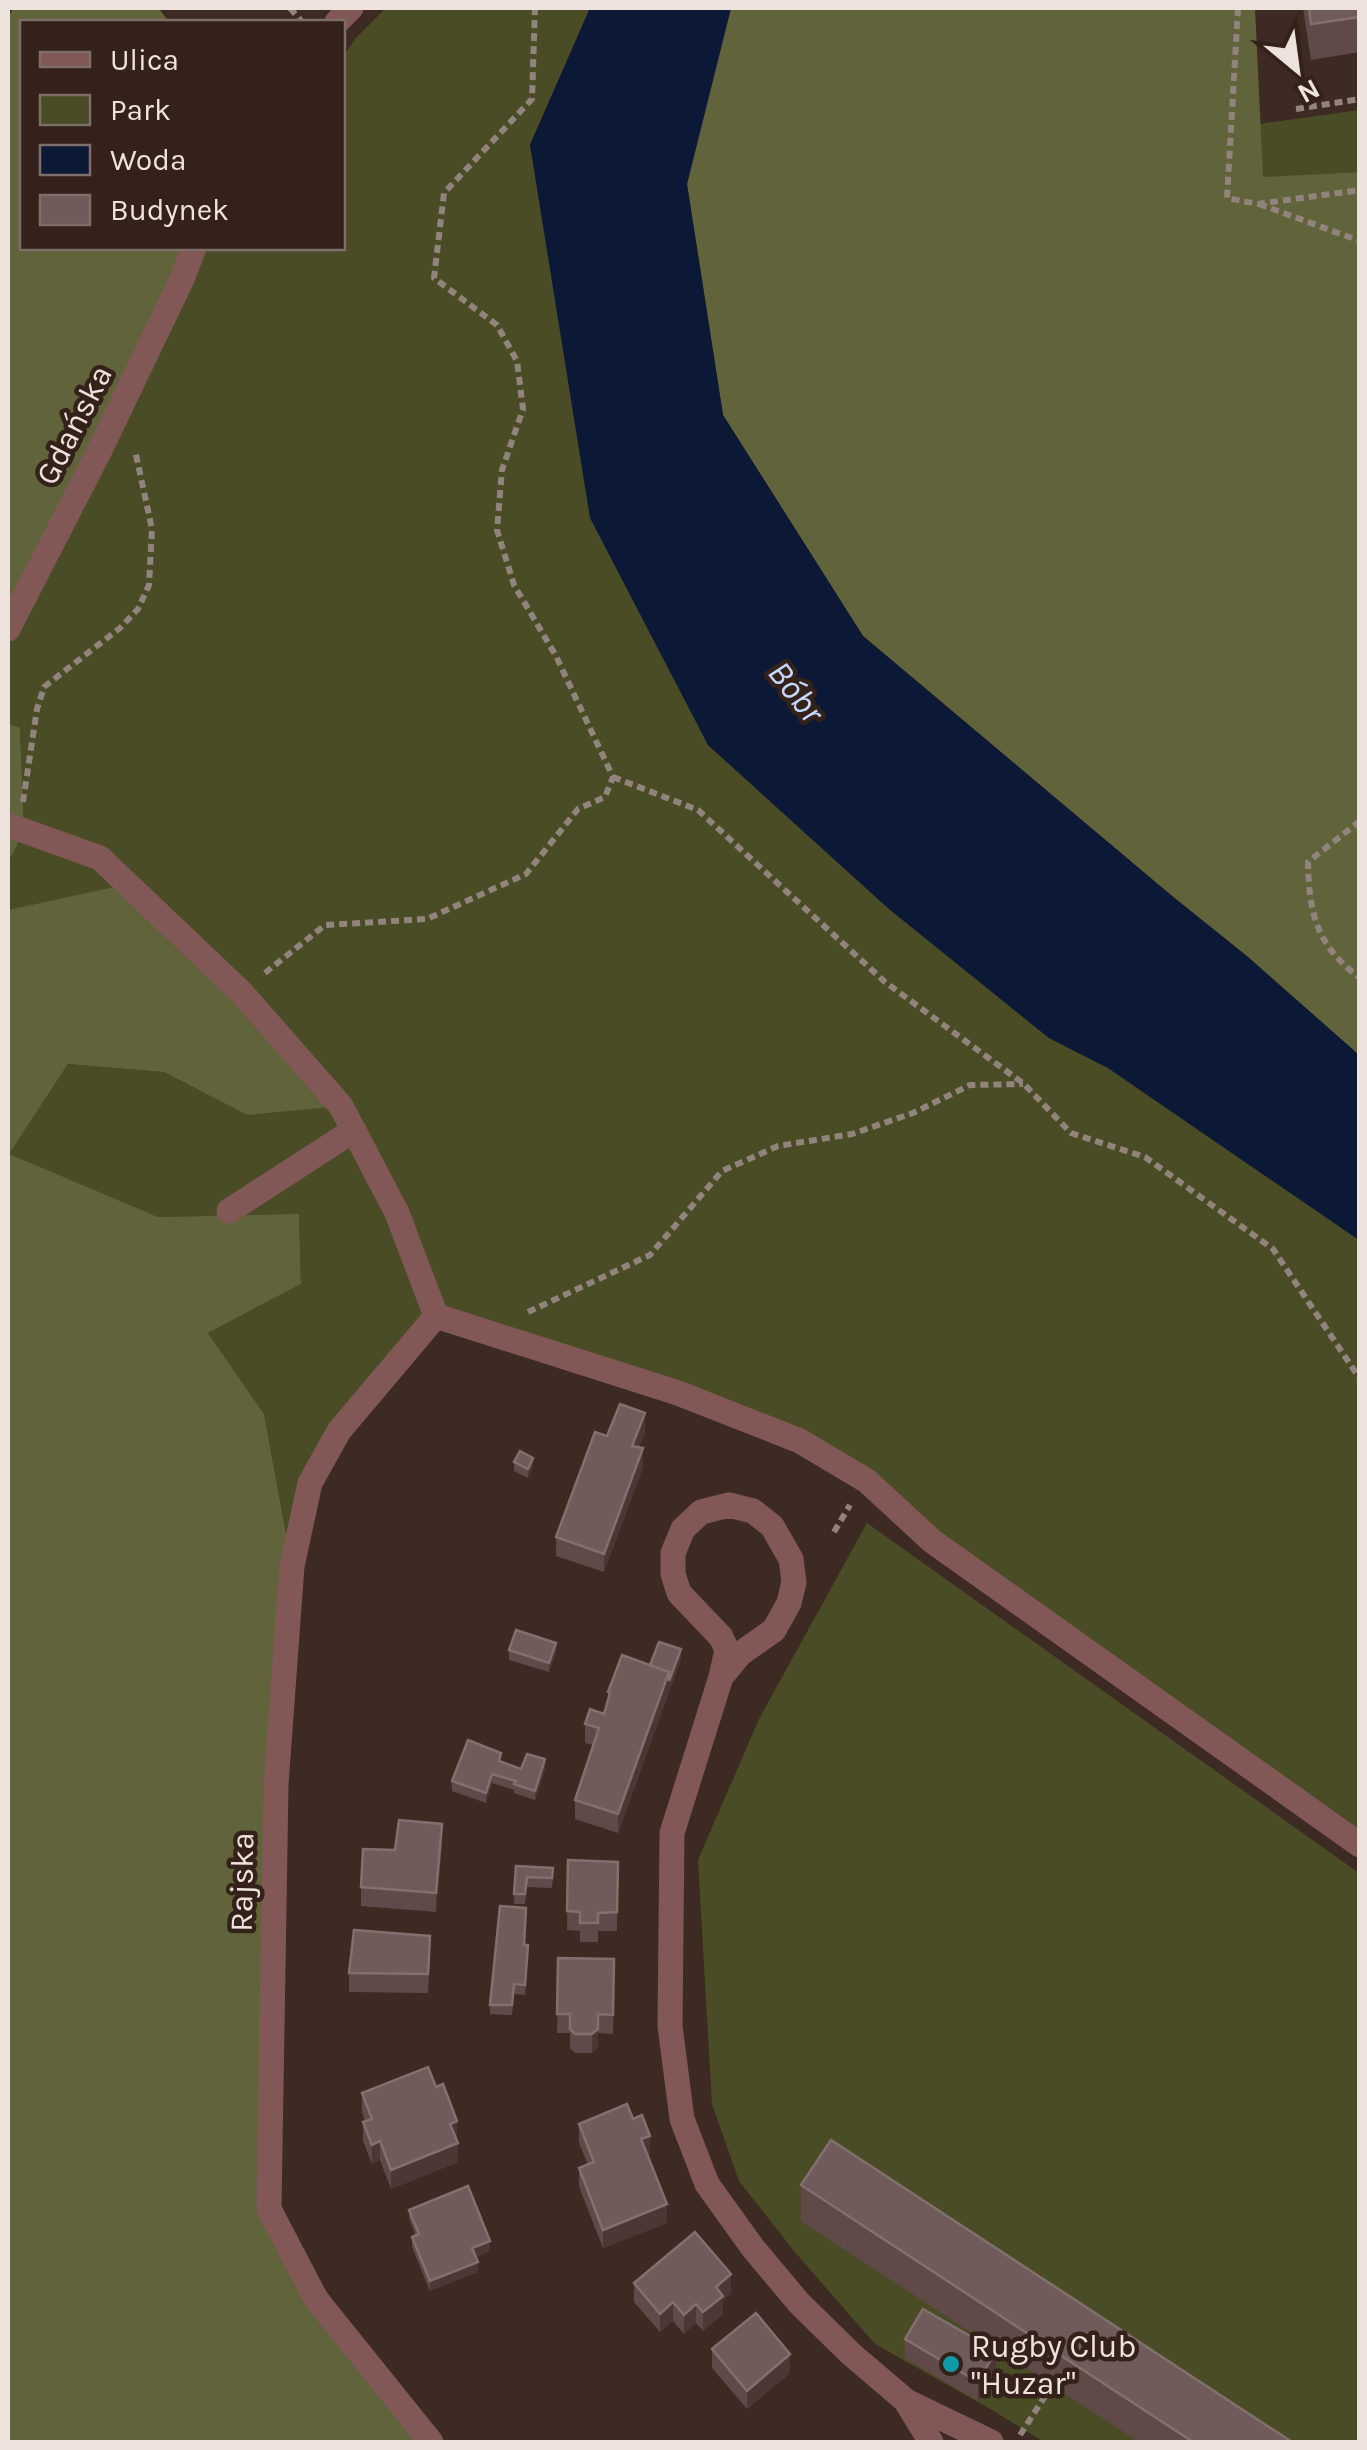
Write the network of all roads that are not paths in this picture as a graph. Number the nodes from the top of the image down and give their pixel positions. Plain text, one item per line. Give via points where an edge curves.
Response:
1 (193, 250) edge
2 (8, 628) edge
3 (13, 828) edge
4 (354, 1130) junction
5 (229, 1212) dead end
6 (436, 1316) junction
7 (721, 1677) junction
8 (1360, 1845) edge
9 (905, 2400) junction
10 (430, 2442) edge
11 (931, 2442) edge
12 (991, 2442) edge

1 - 2 street, Gdańska
3 - 4 street via 100,858 242,992 341,1106
4 - 5 street
4 - 6 street via 397,1213
6 - 8 street via 678,1393 834,1461 948,1552
6 - 10 street, Rajska via 339,1431 310,1484 292,1566 276,1786 269,2209 316,2299
7 - 7 street via 722,1637 680,1593 673,1553 683,1529 701,1512 729,1505 753,1511 772,1526 791,1559 794,1582 774,1630
7 - 9 street via 672,1833 670,2026 682,2119 707,2184 754,2248 798,2303
9 - 11 street
9 - 12 street

